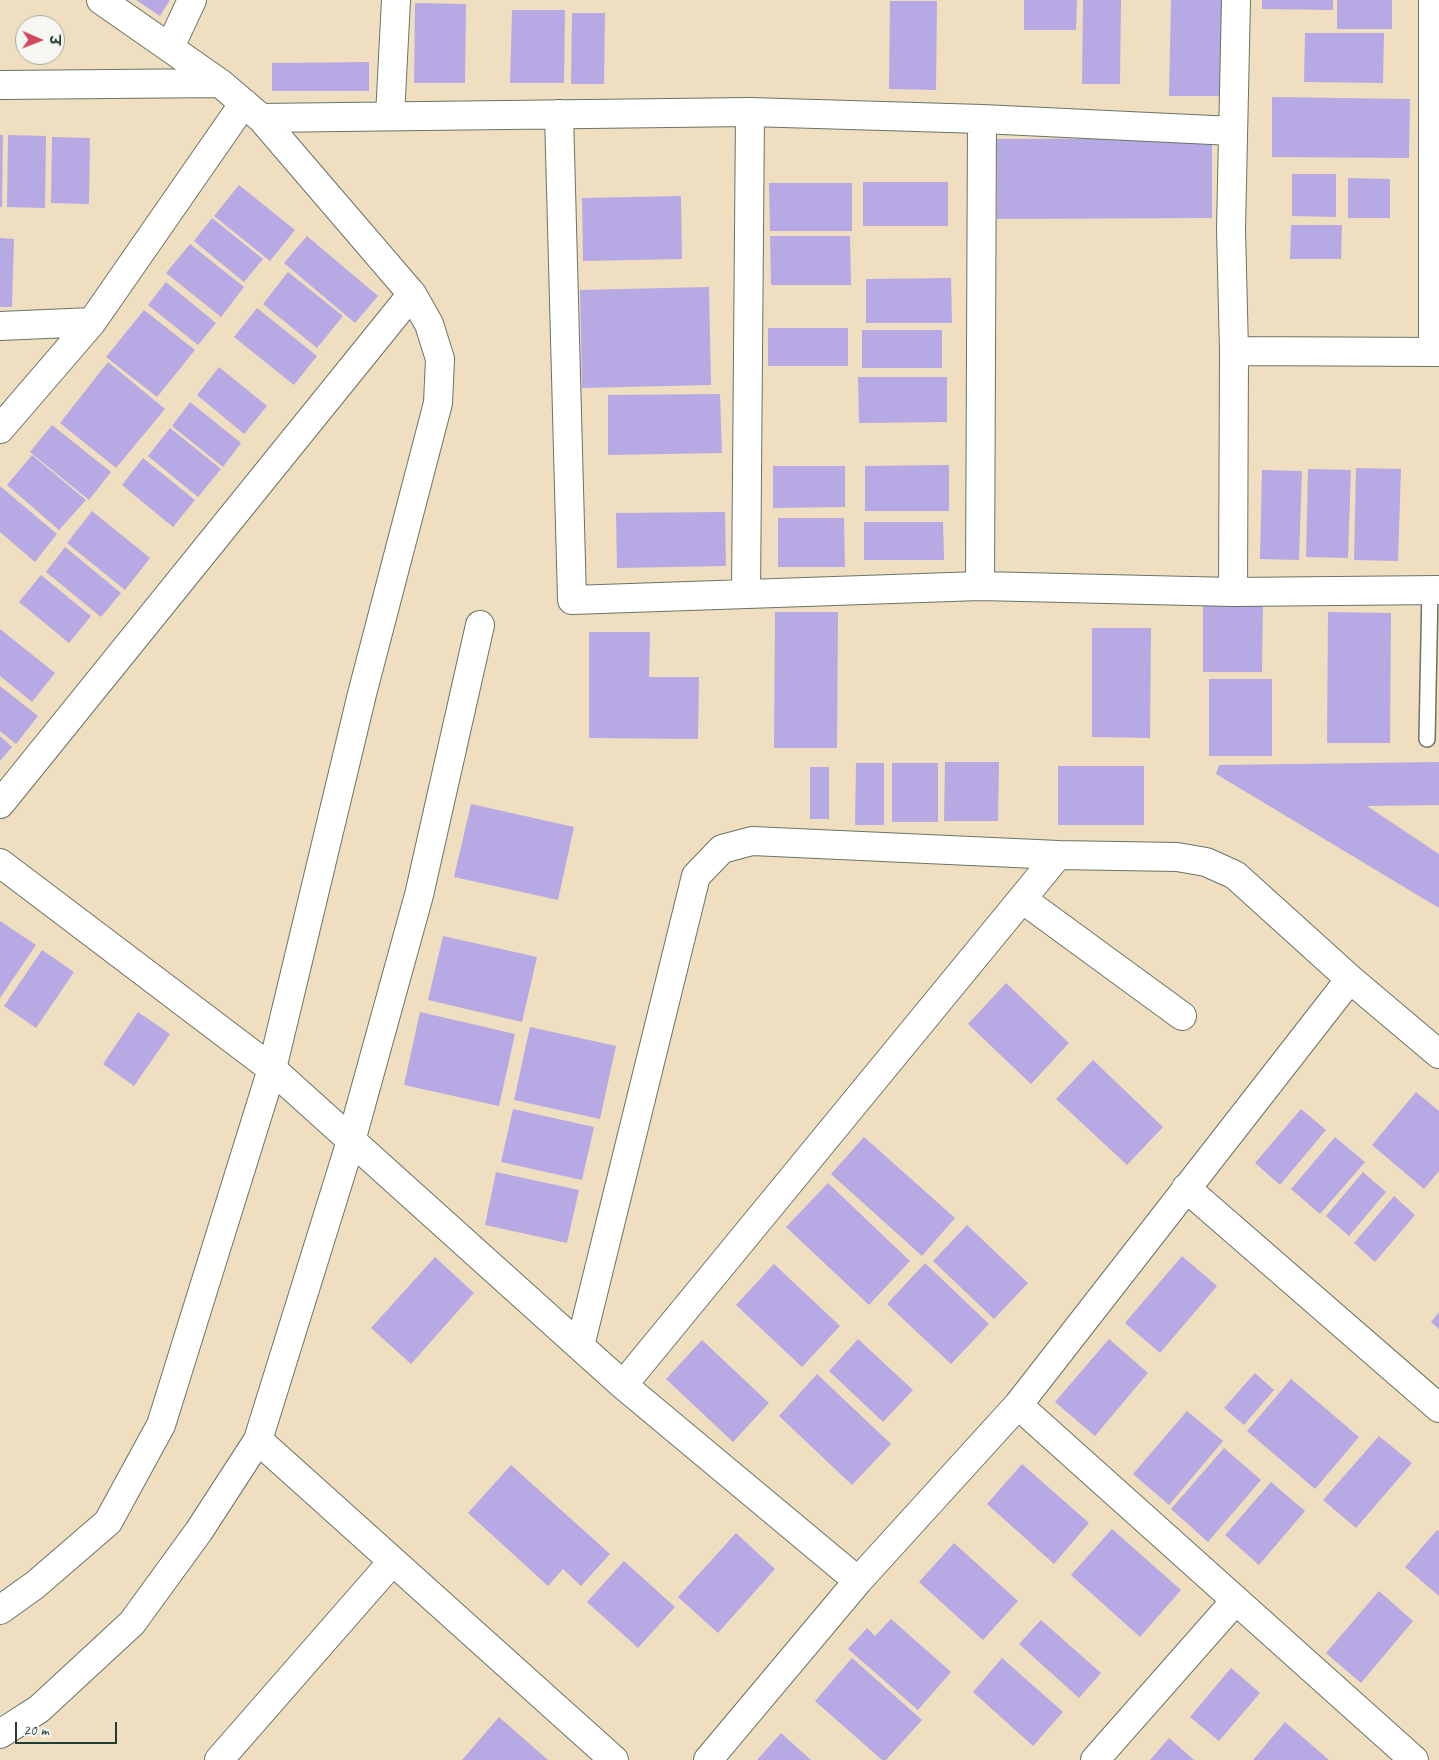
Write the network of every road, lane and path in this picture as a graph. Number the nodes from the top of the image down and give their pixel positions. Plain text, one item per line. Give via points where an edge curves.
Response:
1 (102, 0) edge
2 (192, 0) edge
3 (396, 0) edge
4 (1236, 0) edge
5 (1433, 0) edge
6 (170, 47) junction
7 (220, 83) junction
8 (0, 85) edge
9 (253, 111) junction
10 (750, 112) junction
11 (559, 114) junction
12 (390, 116) junction
13 (982, 119) junction
14 (1437, 129) edge
15 (1233, 131) junction
16 (412, 294) junction
17 (92, 322) junction
18 (0, 326) edge
19 (1234, 351) junction
20 (1436, 352) edge
21 (0, 429) edge
22 (980, 586) junction
23 (1434, 590) edge
24 (1233, 592) junction
25 (746, 594) junction
26 (480, 625) dead end
27 (1427, 739) dead end
28 (0, 804) edge
29 (1058, 855) junction
30 (0, 863) edge
31 (1022, 899) junction
32 (1350, 979) junction
33 (1182, 1016) dead end
34 (1439, 1054) edge
35 (272, 1069) junction
36 (351, 1141) junction
37 (1186, 1188) junction
38 (580, 1346) junction
39 (623, 1385) junction
40 (1018, 1405) junction
41 (1439, 1408) edge
42 (258, 1440) junction
43 (392, 1562) junction
44 (858, 1581) junction
45 (1236, 1600) junction
46 (0, 1610) edge
47 (0, 1734) edge
48 (219, 1760) edge
49 (614, 1760) edge
50 (708, 1760) edge
51 (1095, 1760) edge
52 (1414, 1760) edge

1 - 6 street
2 - 6 street
3 - 12 street
4 - 15 street
5 - 14 street
6 - 7 street
7 - 8 street
7 - 9 street
9 - 12 street
9 - 16 street
9 - 17 street
10 - 11 street
10 - 13 street
10 - 25 street
11 - 12 street
11 - 25 street via 572,600
13 - 15 street
13 - 22 street
14 - 20 street
15 - 19 street
16 - 28 street
16 - 35 street via 429,324 440,359 438,403 362,694
17 - 18 street
17 - 21 street
19 - 20 street
19 - 24 street
22 - 24 street
22 - 25 street
23 - 24 street
23 - 27 lane
26 - 36 street via 419,895
29 - 31 street
29 - 32 street via 1177,857 1206,862 1235,875
29 - 38 street via 752,841 722,849 696,876
30 - 35 street
31 - 33 street
31 - 39 street
32 - 34 street
32 - 37 street
35 - 36 street
35 - 46 street via 161,1425 108,1522 35,1585
36 - 38 street
36 - 42 street
37 - 40 street
37 - 41 street
38 - 39 street
39 - 44 street
40 - 44 street
40 - 45 street
42 - 43 street
42 - 47 street via 132,1623 38,1709
43 - 48 street
43 - 49 street
44 - 50 street
45 - 51 street
45 - 52 street

